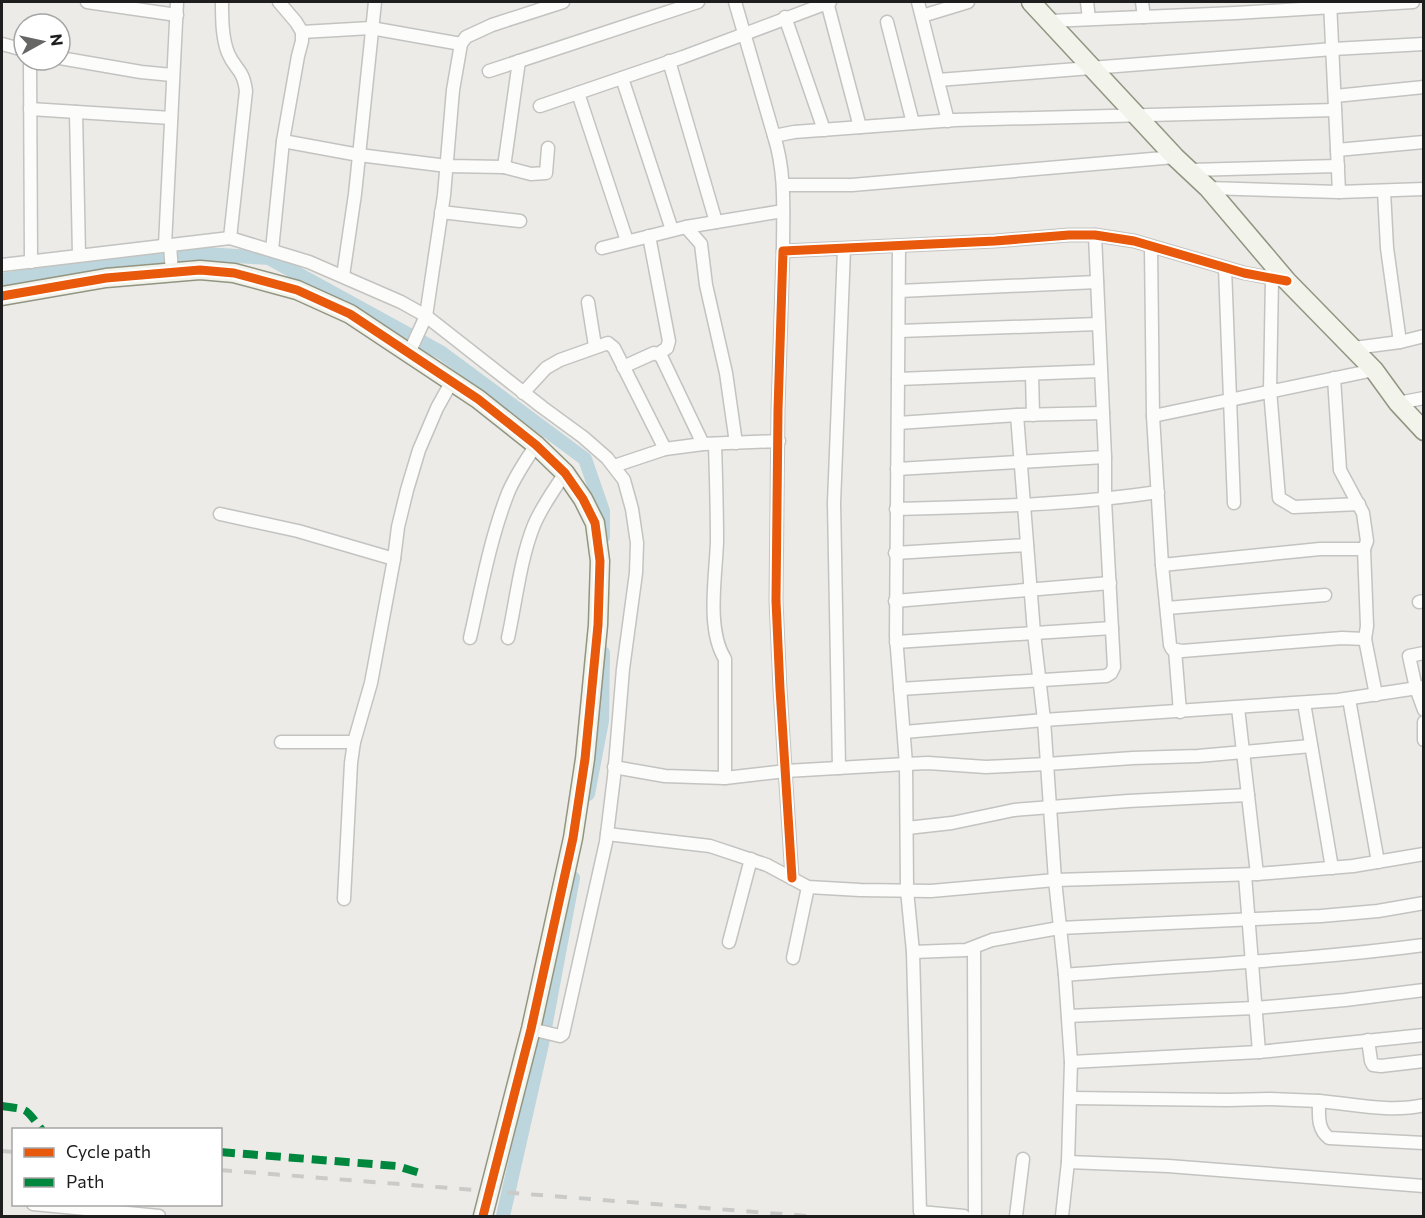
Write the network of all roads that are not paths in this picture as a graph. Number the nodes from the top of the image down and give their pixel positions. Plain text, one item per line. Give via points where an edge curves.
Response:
1 (87, 2) edge
2 (177, 2) edge
3 (222, 2) edge
4 (279, 2) edge
5 (375, 2) edge
6 (563, 2) edge
7 (699, 2) edge
8 (735, 2) edge
9 (829, 2) edge
10 (918, 2) edge
11 (968, 2) edge
12 (1031, 2) edge
13 (1087, 2) edge
14 (1142, 2) edge
15 (1186, 2) edge
16 (1413, 2) edge
17 (1330, 4) edge
18 (1279, 6) edge
19 (1236, 7) edge
20 (177, 15) junction
21 (1188, 15) junction
22 (922, 16) junction
23 (785, 17) junction
24 (1144, 17) junction
25 (1089, 19) junction
26 (1049, 21) junction
27 (888, 22) dead end
28 (371, 28) junction
29 (302, 32) junction
30 (745, 33) junction
31 (461, 44) junction
32 (1424, 44) edge
33 (1333, 49) junction
34 (72, 60) edge
35 (669, 61) junction
36 (519, 62) junction
37 (1093, 67) junction
38 (489, 71) dead end
39 (30, 72) edge
40 (172, 75) junction
41 (622, 78) junction
42 (938, 80) junction
43 (1424, 87) edge
44 (578, 93) junction
45 (1335, 96) junction
46 (540, 106) dead end
47 (30, 110) junction
48 (1335, 110) junction
49 (76, 112) junction
50 (1136, 114) junction
51 (171, 118) junction
52 (948, 121) junction
53 (913, 123) junction
54 (860, 127) junction
55 (824, 130) junction
56 (774, 136) junction
57 (283, 141) junction
58 (1424, 142) edge
59 (549, 148) dead end
60 (1337, 150) junction
61 (359, 155) junction
62 (1175, 157) junction
63 (447, 166) junction
64 (1338, 166) junction
65 (504, 167) junction
66 (1190, 170) junction
67 (784, 185) junction
68 (1208, 188) junction
69 (1424, 189) edge
70 (1384, 191) junction
71 (1339, 192) junction
72 (441, 212) junction
73 (783, 212) junction
74 (520, 221) dead end
75 (716, 222) junction
76 (686, 227) junction
77 (672, 230) junction
78 (1095, 235) junction
79 (649, 236) junction
80 (230, 238) junction
81 (627, 241) junction
82 (899, 246) junction
83 (1151, 247) junction
84 (602, 248) dead end
85 (844, 249) junction
86 (272, 250) junction
87 (783, 251) junction
88 (79, 255) junction
89 (170, 256) junction
90 (32, 262) junction
91 (2, 265) edge
92 (1225, 268) junction
93 (343, 276) junction
94 (1280, 280) junction
95 (1097, 282) junction
96 (899, 291) junction
97 (2, 296) edge
98 (588, 302) dead end
99 (425, 321) junction
100 (1098, 324) junction
101 (899, 331) junction
102 (1424, 336) edge
103 (1400, 342) junction
104 (595, 346) junction
105 (1354, 348) junction
106 (411, 349) junction
107 (658, 354) junction
108 (623, 367) junction
109 (1374, 370) junction
110 (1100, 371) junction
111 (1032, 374) junction
112 (1334, 378) junction
113 (898, 379) junction
114 (452, 381) junction
115 (1270, 390) junction
116 (523, 393) junction
117 (1424, 398) edge
118 (1230, 399) junction
119 (1398, 403) junction
120 (1103, 413) junction
121 (1017, 415) junction
122 (1033, 415) junction
123 (1153, 416) junction
124 (898, 423) junction
125 (1424, 431) edge
126 (779, 441) junction
127 (736, 443) junction
128 (709, 444) junction
129 (536, 445) junction
130 (665, 449) junction
131 (1105, 457) junction
132 (1021, 463) junction
133 (614, 466) junction
134 (897, 469) junction
135 (565, 473) junction
136 (1158, 492) junction
137 (1105, 500) junction
138 (1234, 503) dead end
139 (1359, 504) junction
140 (1024, 506) junction
141 (896, 510) junction
142 (220, 514) dead end
143 (1027, 545) junction
144 (1364, 549) junction
145 (895, 552) junction
146 (394, 559) junction
147 (1162, 565) junction
148 (1110, 583) junction
149 (1031, 590) junction
150 (1325, 595) dead end
151 (895, 601) junction
152 (1167, 608) junction
153 (1112, 628) junction
154 (1034, 633) junction
155 (470, 638) dead end
156 (508, 638) dead end
157 (1365, 639) junction
158 (896, 642) junction
159 (1175, 650) junction
160 (1424, 653) edge
161 (1039, 681) junction
162 (1420, 688) edge
163 (900, 689) junction
164 (1376, 694) junction
165 (1349, 699) junction
166 (1304, 703) junction
167 (1238, 708) junction
168 (1424, 710) edge
169 (1180, 712) junction
170 (1044, 720) junction
171 (1424, 722) edge
172 (903, 732) junction
173 (1424, 740) edge
174 (281, 742) dead end
175 (354, 742) junction
176 (1311, 746) junction
177 (1243, 753) junction
178 (906, 764) junction
179 (1047, 764) junction
180 (614, 767) junction
181 (839, 768) junction
182 (786, 771) junction
183 (725, 778) junction
184 (1248, 795) junction
185 (1051, 807) junction
186 (907, 828) junction
187 (607, 834) junction
188 (1424, 854) edge
189 (751, 860) junction
190 (1378, 861) junction
191 (1332, 868) junction
192 (1251, 875) junction
193 (792, 878) junction
194 (1054, 880) junction
195 (808, 887) junction
196 (908, 890) junction
197 (344, 900) dead end
198 (1424, 903) edge
199 (1248, 920) junction
200 (1059, 928) junction
201 (729, 942) dead end
202 (1424, 945) edge
203 (974, 948) junction
204 (914, 952) junction
205 (793, 958) dead end
206 (1251, 962) junction
207 (1065, 975) junction
208 (1424, 990) edge
209 (1255, 1008) junction
210 (1068, 1016) junction
211 (536, 1030) junction
212 (1424, 1035) edge
213 (1368, 1040) junction
214 (1259, 1052) junction
215 (1424, 1061) edge
216 (1071, 1062) junction
217 (1071, 1098) junction
218 (1319, 1101) junction
219 (1424, 1105) edge
220 (1424, 1143) edge
221 (1023, 1159) dead end
222 (1068, 1162) junction
223 (1424, 1186) edge
224 (54, 1206) edge
225 (159, 1216) edge
226 (483, 1216) edge
227 (964, 1216) edge
228 (975, 1216) edge
229 (1017, 1216) edge
230 (1062, 1216) edge

1 - 20 street
2 - 20 street
3 - 80 street via 224,40 231,60 245,78 246,91
4 - 29 street
5 - 28 street
6 - 31 street via 485,28 466,37
7 - 36 street
8 - 30 street
9 - 23 street
9 - 54 street
10 - 22 street
11 - 22 street
12 - 26 street
13 - 25 street
14 - 24 street
15 - 21 street
16 - 17 street
17 - 18 street
17 - 33 street
18 - 19 street
19 - 21 street
20 - 40 street
21 - 24 street
22 - 42 street
23 - 30 street
23 - 55 street
24 - 25 street
25 - 26 street
26 - 37 street
27 - 53 street
28 - 29 street
28 - 31 street
28 - 61 street
29 - 57 street
30 - 35 street
30 - 56 street
31 - 63 street
32 - 33 street
33 - 37 street
33 - 45 street
34 - 40 street
35 - 41 street
35 - 75 street
36 - 38 street
36 - 65 street
37 - 42 street
37 - 50 street
39 - 47 street
40 - 51 street
41 - 44 street
41 - 77 street
42 - 52 street
43 - 45 street
44 - 46 street
44 - 81 street
45 - 48 street
47 - 49 street
47 - 90 street
48 - 50 street
48 - 60 street
49 - 51 street
49 - 88 street
50 - 52 street
50 - 62 street
51 - 89 street
52 - 53 street
53 - 54 street
54 - 55 street
55 - 56 street
56 - 67 street
57 - 61 street
57 - 86 street
58 - 60 street
59 - 65 street via 546,173 531,174
60 - 64 street
61 - 63 street
61 - 93 street
62 - 66 street
62 - 67 street via 852,184
63 - 65 street
63 - 72 street
64 - 66 street
64 - 71 street
66 - 68 street
67 - 73 street
68 - 71 street
68 - 94 street
69 - 70 street
70 - 71 street
70 - 103 street via 1387,248
72 - 74 street
72 - 99 street
73 - 75 street
73 - 87 street
75 - 76 street
76 - 77 street
76 - 127 street via 701,244
77 - 79 street
78 - 82 street
78 - 83 street
78 - 95 street
79 - 81 street
79 - 107 street via 669,341
80 - 86 street
80 - 89 street
81 - 84 street
82 - 85 street
82 - 96 street
83 - 92 street
83 - 123 street
85 - 87 street
85 - 181 street via 834,503
86 - 93 street
87 - 126 street
88 - 89 street
88 - 90 street
89 - 97 street via 106,278
89 - 106 street via 200,270 234,273 297,290 350,314
90 - 91 street
92 - 94 street
92 - 118 street
93 - 99 street via 401,302
94 - 105 street
94 - 115 street
95 - 96 street
95 - 100 street
96 - 101 street
98 - 104 street
99 - 106 street
99 - 116 street
100 - 101 street
100 - 110 street
101 - 113 street
102 - 103 street
103 - 105 street
104 - 108 street via 611,345
104 - 116 street via 546,368
105 - 109 street
106 - 114 street
107 - 108 street via 648,354
107 - 128 street
108 - 130 street
109 - 112 street
109 - 119 street
110 - 111 street
110 - 120 street
111 - 113 street
111 - 122 street
112 - 115 street
112 - 139 street via 1340,470
113 - 124 street
114 - 129 street
114 - 146 street via 419,450 398,527
115 - 118 street
115 - 139 street via 1279,498 1294,507
116 - 133 street via 583,437
117 - 119 street
118 - 123 street
118 - 138 street
119 - 125 street
120 - 122 street
120 - 131 street
121 - 122 street
121 - 124 street
121 - 132 street
123 - 136 street
124 - 134 street
126 - 127 street
126 - 182 street via 776,601
127 - 128 street
128 - 130 street
128 - 183 street via 717,510 715,630 718,649 725,659
129 - 135 street
129 - 155 street via 508,493
130 - 133 street
131 - 132 street
131 - 137 street
132 - 134 street
132 - 140 street
133 - 180 street via 629,494 637,543
134 - 141 street
135 - 156 street via 542,508 531,534
135 - 211 street via 595,523 600,561 598,625 573,838
136 - 137 street
136 - 147 street
137 - 140 street
137 - 148 street
139 - 144 street via 1367,541
140 - 141 street
140 - 143 street
141 - 145 street
142 - 146 street via 298,531
143 - 145 street
143 - 149 street
144 - 147 street via 1320,549
144 - 157 street
145 - 151 street
146 - 175 street via 371,684
147 - 152 street
148 - 149 street
148 - 153 street
149 - 151 street
149 - 154 street
150 - 152 street
151 - 158 street
152 - 159 street via 1170,645
153 - 154 street
153 - 161 street via 1111,674
154 - 158 street
154 - 161 street
157 - 159 street
157 - 164 street
158 - 163 street
159 - 169 street
160 - 162 street via 1409,656
161 - 163 street
161 - 170 street
162 - 164 street
162 - 168 street
163 - 172 street
164 - 165 street
165 - 166 street
165 - 190 street
166 - 167 street
166 - 176 street
167 - 169 street
167 - 177 street
169 - 170 street
170 - 172 street
170 - 179 street
171 - 173 street
172 - 178 street
174 - 175 street
175 - 197 street
176 - 177 street
176 - 191 street
177 - 179 street
177 - 184 street
178 - 179 street
178 - 181 street
178 - 186 street
179 - 185 street
180 - 183 street via 665,776
180 - 187 street
181 - 182 street
182 - 183 street
182 - 193 street
184 - 185 street
184 - 192 street
185 - 186 street
185 - 194 street
186 - 196 street
187 - 189 street via 710,846
187 - 211 street via 563,1034
188 - 190 street
189 - 193 street
189 - 201 street
190 - 191 street
191 - 192 street
192 - 194 street
192 - 199 street
193 - 195 street
194 - 196 street
194 - 200 street
195 - 196 street
195 - 205 street
196 - 204 street
198 - 199 street via 1378,911
199 - 200 street
199 - 206 street
200 - 203 street via 992,940
200 - 207 street
202 - 206 street
203 - 204 street
203 - 228 street
204 - 227 street via 920,1212
206 - 207 street
206 - 209 street
207 - 210 street
208 - 209 street
209 - 210 street
209 - 214 street
210 - 216 street
211 - 226 street
212 - 213 street
213 - 214 street
213 - 215 street via 1371,1062 1376,1066
214 - 216 street
216 - 217 street
217 - 218 street
217 - 222 street
218 - 219 street via 1390,1108
218 - 220 street via 1320,1129 1329,1138
221 - 229 street
222 - 223 street
222 - 230 street
224 - 225 street

